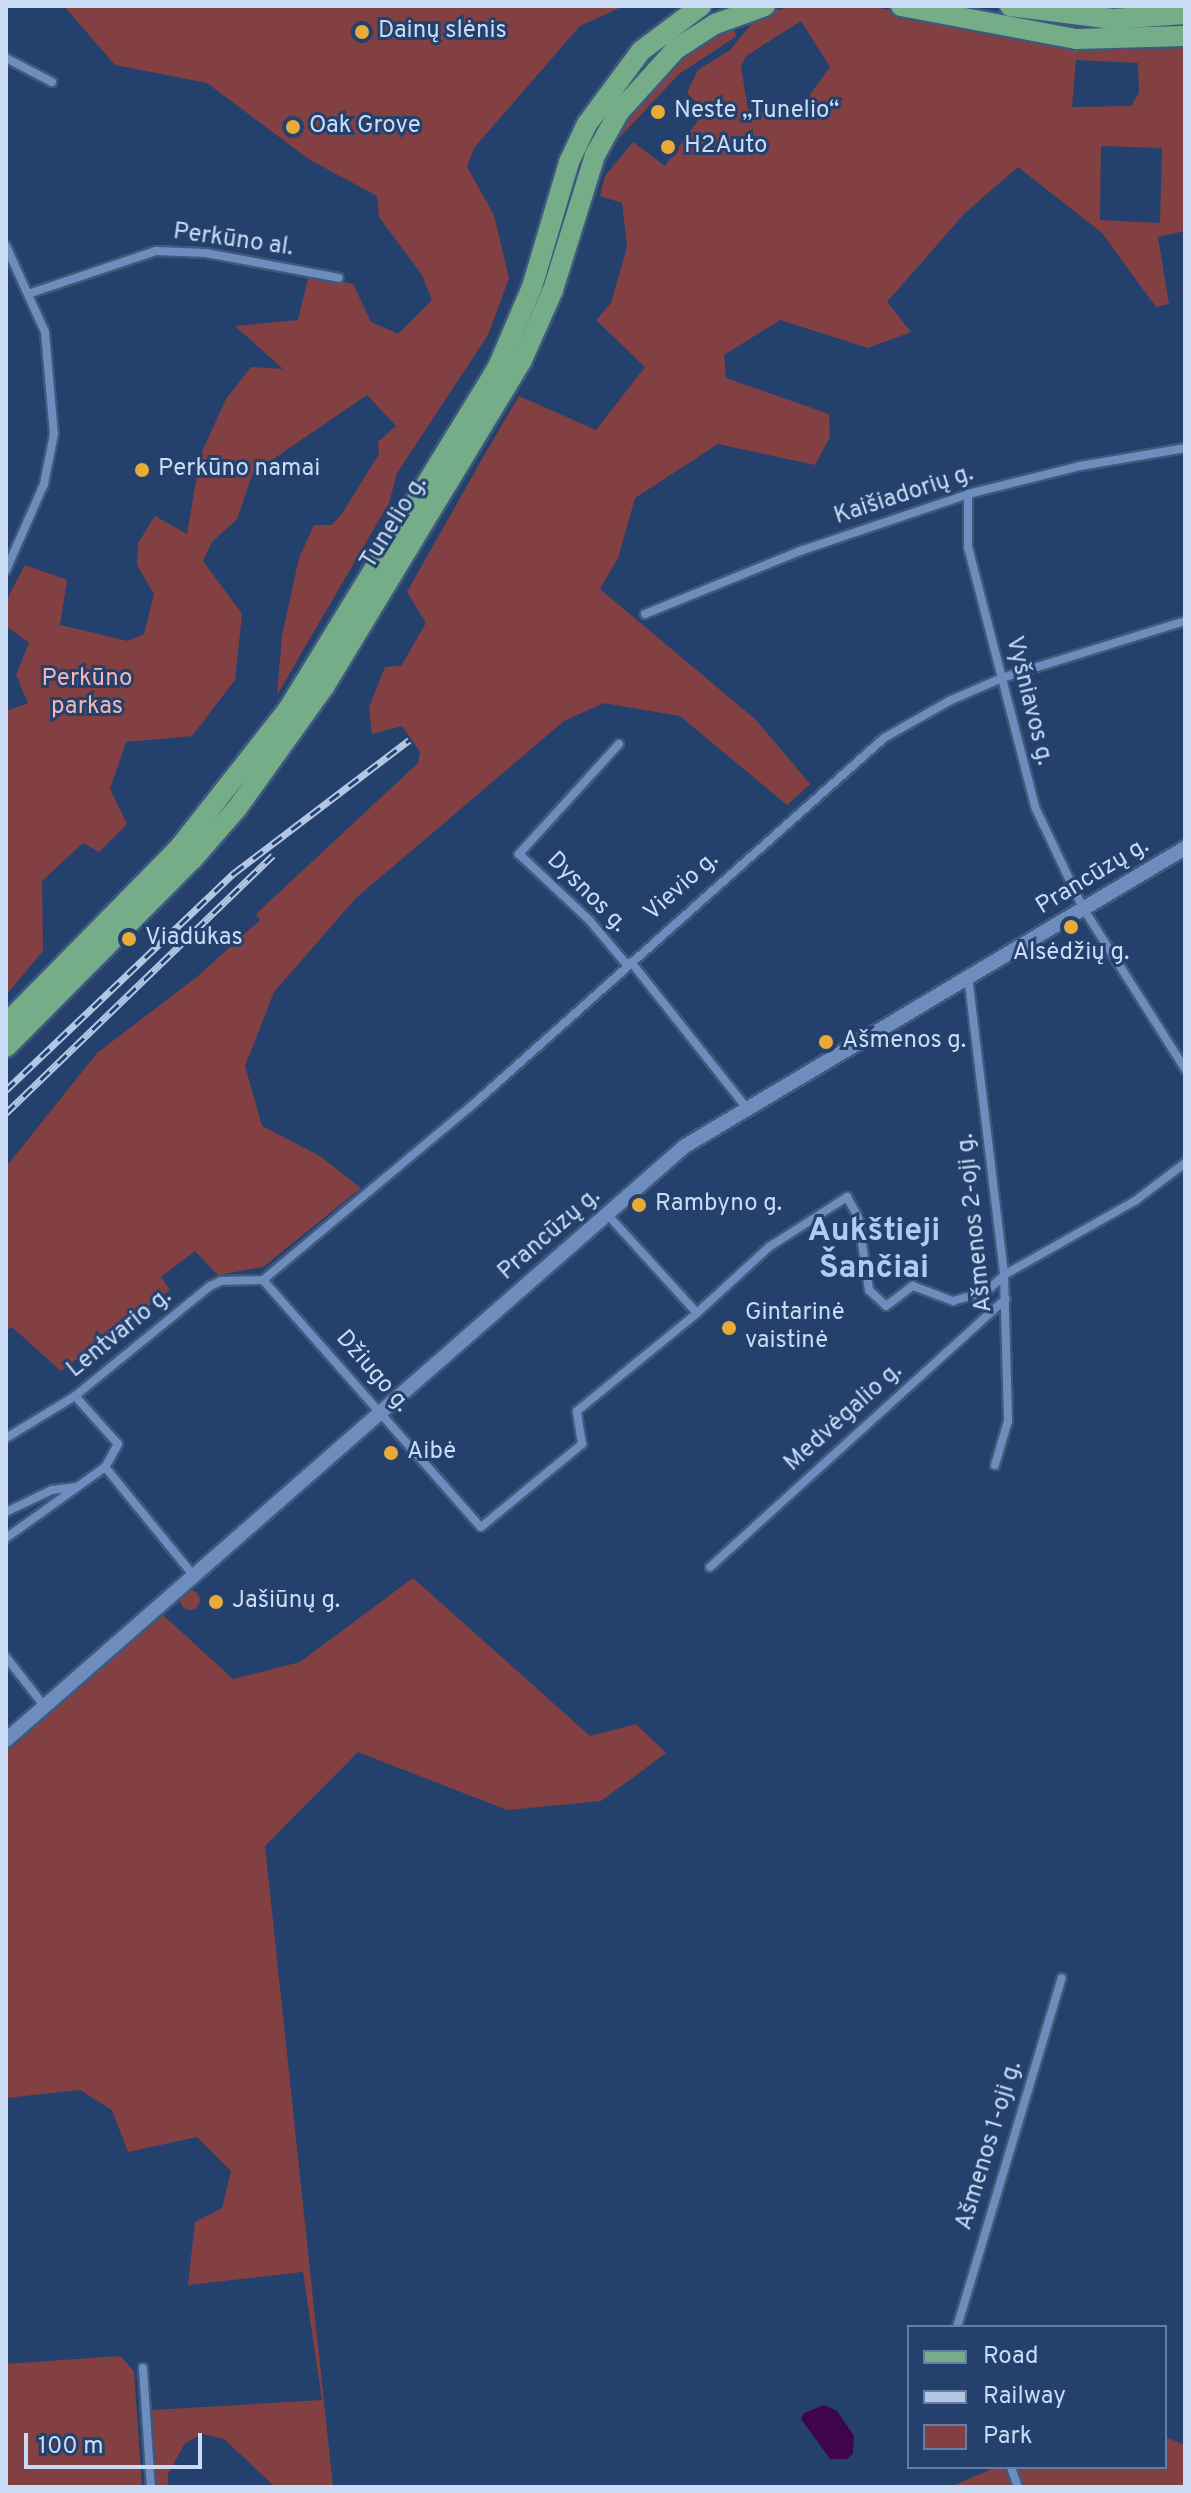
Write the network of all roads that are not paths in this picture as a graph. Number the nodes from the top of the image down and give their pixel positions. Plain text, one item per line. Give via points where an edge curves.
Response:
1 (701, 6) edge
2 (765, 6) edge
3 (901, 6) edge
4 (1010, 6) edge
5 (1156, 12) edge
6 (1185, 14) edge
7 (1185, 36) edge
8 (6, 58) edge
9 (52, 82) dead end
10 (556, 207) junction
11 (577, 213) junction
12 (6, 246) edge
13 (339, 278) dead end
14 (31, 293) junction
15 (1185, 448) edge
16 (968, 494) junction
17 (6, 570) edge
18 (645, 614) dead end
19 (1185, 621) edge
20 (1002, 678) junction
21 (619, 744) dead end
22 (1185, 848) edge
23 (1083, 908) junction
24 (629, 963) junction
25 (968, 976) junction
26 (6, 1024) edge
27 (6, 1047) edge
28 (1185, 1069) edge
29 (746, 1107) junction
30 (1185, 1163) edge
31 (607, 1214) junction
32 (1004, 1275) junction
33 (263, 1280) junction
34 (1006, 1299) junction
35 (697, 1313) junction
36 (75, 1396) junction
37 (382, 1412) junction
38 (6, 1438) edge
39 (995, 1465) dead end
40 (105, 1467) junction
41 (76, 1487) junction
42 (6, 1512) edge
43 (6, 1538) edge
44 (710, 1567) dead end
45 (194, 1576) junction
46 (6, 1657) edge
47 (45, 1707) junction
48 (6, 1740) edge
49 (1062, 1978) dead end
50 (958, 2325) edge
51 (143, 2368) dead end
52 (151, 2487) edge

1 - 10 main road, Tunelio g. via 663,30 611,88 577,142
2 - 11 main road, Tunelio g. via 695,35 660,63 604,136
3 - 7 main road via 1076,39
4 - 5 main road via 1080,17
5 - 6 main road
8 - 9 street
10 - 11 main road
10 - 26 main road, Tunelio g. via 532,287 497,369 289,708 179,848
11 - 27 main road, Tunelio g. via 553,290 522,360 316,699 238,807 192,860
12 - 14 street
13 - 14 street, Perkūno al. via 206,253 156,251
14 - 17 street via 48,348 54,434 44,484
15 - 16 street, Kaišiadorių g. via 1080,466
16 - 18 street, Kaišiadorių g. via 803,550
16 - 20 street, Vyšniavos g. via 968,547
19 - 20 street, Vievio g.
20 - 23 street, Vyšniavos g. via 1035,807
20 - 24 street, Vievio g. via 884,738
21 - 24 street, Dysnos g. via 519,854
22 - 23 street, Prancūzų g.
23 - 25 street, Prancūzų g.
23 - 28 street
24 - 29 street, Dysnos g.
24 - 33 street, Vievio g. via 478,1100
25 - 29 street, Prancūzų g.
25 - 32 street, Ašmenos 2-oji g.
29 - 31 street, Prancūzų g. via 685,1146
30 - 32 street via 1135,1201
31 - 35 street
31 - 37 street, Prancūzų g.
32 - 34 street, Ašmenos 2-oji g.
32 - 35 street via 987,1291 953,1301 913,1286 886,1306 869,1290 858,1217 847,1197 769,1247
33 - 36 street, Lentvario g. via 210,1286
33 - 37 street, Džiugo g.
34 - 39 street, Ašmenos 2-oji g. via 1008,1421
34 - 44 street, Medvėgalio g.
35 - 37 street, Džiugo g. via 577,1411 582,1444 481,1527
36 - 38 street, Lentvario g.
36 - 40 street via 118,1444
37 - 45 street, Prancūzų g.
40 - 41 street
40 - 45 street
41 - 42 street via 52,1490
41 - 43 street
45 - 47 street, Prancūzų g.
46 - 47 street
47 - 48 street, Prancūzų g.
49 - 50 street, Ašmenos 1-oji g.
51 - 52 street

